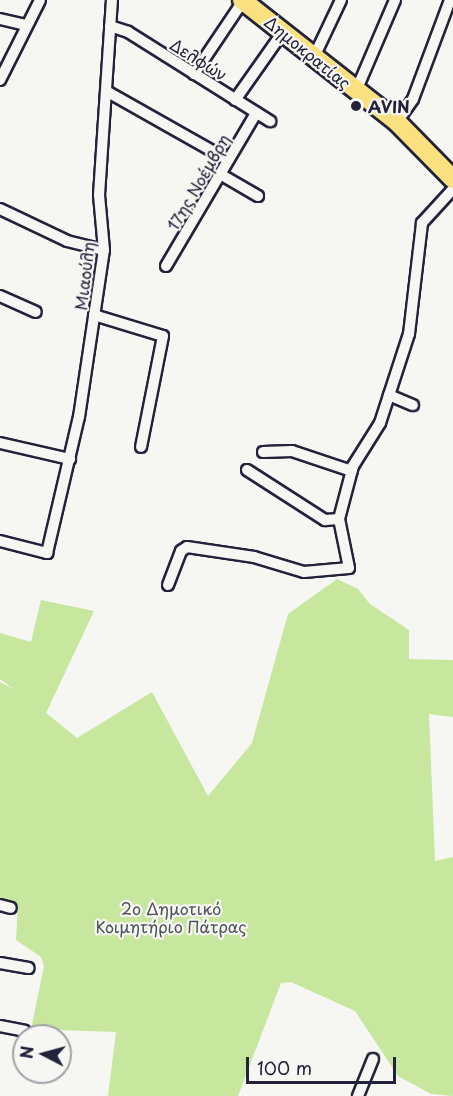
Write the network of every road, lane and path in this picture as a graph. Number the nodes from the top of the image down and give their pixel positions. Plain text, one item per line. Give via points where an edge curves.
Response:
1 (40, 0) edge
2 (112, 0) edge
3 (341, 0) edge
4 (395, 0) edge
5 (450, 0) edge
6 (250, 3) edge
7 (0, 19) edge
8 (26, 25) junction
9 (110, 26) junction
10 (283, 32) junction
11 (314, 57) junction
12 (194, 74) junction
13 (0, 80) edge
14 (356, 91) junction
15 (108, 92) junction
16 (235, 100) junction
17 (256, 113) junction
18 (270, 121) dead end
19 (397, 122) junction
20 (228, 160) junction
21 (220, 174) junction
22 (453, 179) edge
23 (453, 189) edge
24 (258, 196) dead end
25 (0, 209) edge
26 (104, 250) junction
27 (166, 266) dead end
28 (0, 296) edge
29 (36, 312) dead end
30 (94, 315) junction
31 (389, 396) junction
32 (413, 405) dead end
33 (0, 442) edge
34 (141, 447) dead end
35 (263, 452) dead end
36 (70, 459) junction
37 (247, 470) dead end
38 (352, 471) junction
39 (339, 519) junction
40 (0, 541) edge
41 (168, 585) dead end
42 (0, 905) edge
43 (11, 908) dead end
44 (0, 963) edge
45 (29, 969) dead end
46 (373, 1059) dead end
47 (358, 1096) edge

1 - 8 street
2 - 9 street, Μιαούλη
3 - 11 street
4 - 14 street
5 - 19 street via 413,99
6 - 10 main road, Δημοκρατίας
6 - 12 street
7 - 8 street
8 - 13 street
9 - 12 street, Δελφών via 128,32
9 - 15 street, Μιαούλη
10 - 11 main road, Δημοκρατίας
10 - 16 street
11 - 14 main road, Δημοκρατίας
12 - 16 street, Δελφών
14 - 19 main road, Δημοκρατίας
15 - 20 street
15 - 26 street, Μιαούλη via 99,195
16 - 17 street, Δελφών
17 - 18 street, Δελφών
17 - 20 street, 17ης Νοέμβρη
19 - 22 main road, Δημοκρατίας
20 - 21 street, 17ης Νοέμβρη
21 - 24 street
21 - 27 street, 17ης Νοέμβρη
23 - 31 street via 422,223 409,334
25 - 26 street via 67,242
26 - 30 street, Μιαούλη
28 - 29 street
30 - 34 street via 163,336
30 - 36 street, Μιαούλη
31 - 32 street
31 - 38 street via 380,423
33 - 36 street
35 - 38 street via 292,451
36 - 40 street, Μιαούλη via 47,553
37 - 39 street via 325,520
38 - 39 street
39 - 41 street via 350,568 304,572 254,557 187,547 181,551
42 - 43 street
44 - 45 street
46 - 47 street

